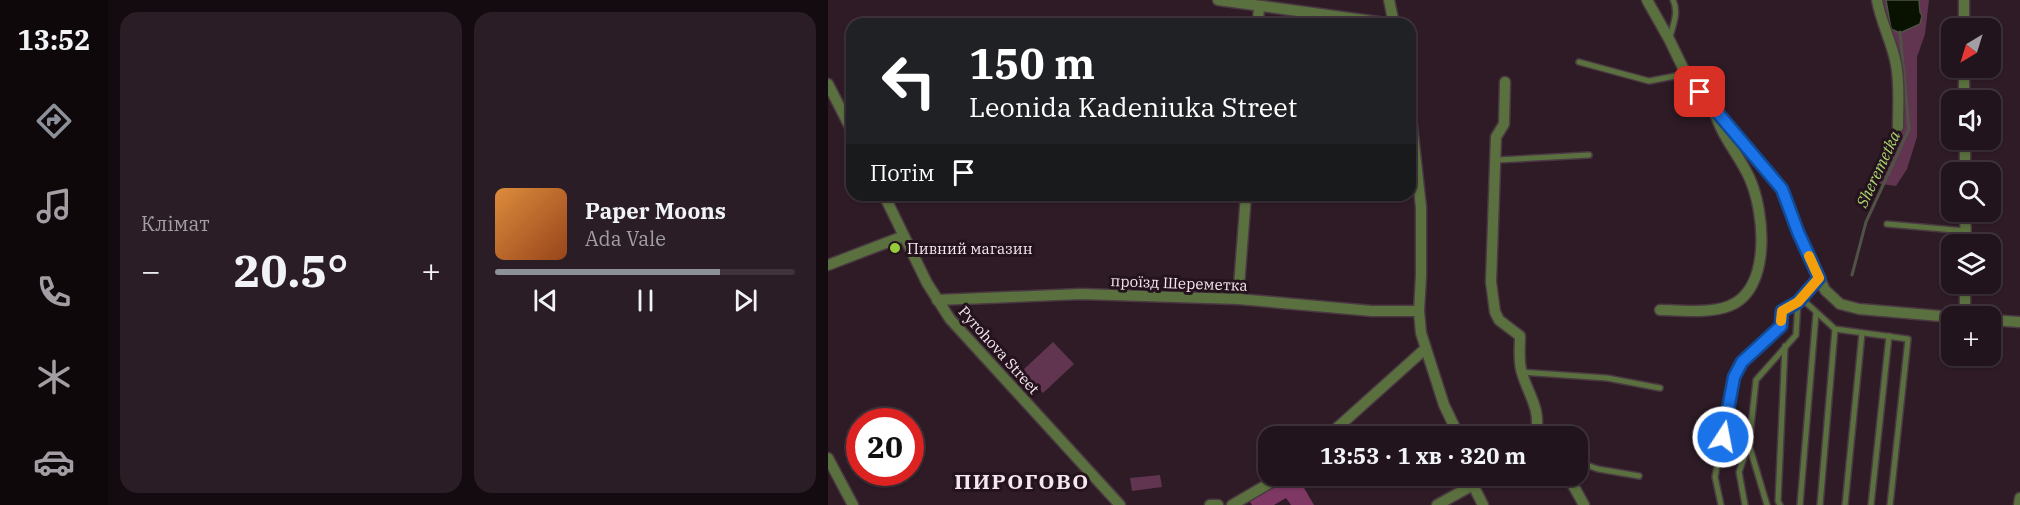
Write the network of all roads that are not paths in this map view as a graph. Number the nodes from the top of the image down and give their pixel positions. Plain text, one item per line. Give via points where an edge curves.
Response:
1 (1218, 0) edge
2 (1389, 0) edge
3 (1647, 0) edge
4 (1672, 0) edge
5 (1877, 0) edge
6 (1964, 0) edge
7 (1259, 6) junction
8 (1258, 18) edge
9 (1349, 18) edge
10 (1393, 18) edge
11 (1964, 18) edge
12 (1669, 39) junction
13 (1579, 62) dead end
14 (1686, 74) junction
15 (1505, 82) dead end
16 (828, 84) edge
17 (1714, 109) junction
18 (846, 119) edge
19 (1898, 127) dead end
20 (1589, 155) dead end
21 (1497, 160) junction
22 (1416, 162) edge
23 (887, 201) edge
24 (1246, 201) edge
25 (1966, 222) edge
26 (1887, 224) dead end
27 (1966, 231) joint
28 (904, 236) junction
29 (828, 265) edge
30 (1819, 278) junction
31 (1238, 299) junction
32 (937, 300) junction
33 (1799, 300) junction
34 (1660, 310) dead end
35 (1419, 311) junction
36 (1816, 313) junction
37 (1941, 316) edge
38 (2001, 321) edge
39 (2020, 322) edge
40 (1835, 329) junction
41 (1862, 333) junction
42 (1889, 336) junction
43 (1785, 346) junction
44 (1425, 349) junction
45 (1521, 372) junction
46 (1660, 388) dead end
47 (1339, 426) edge
48 (1454, 426) edge
49 (1537, 426) edge
50 (1749, 445) junction
51 (828, 458) edge
52 (1588, 466) edge
53 (1639, 476) dead end
54 (1265, 486) edge
55 (1464, 486) edge
56 (1475, 486) edge
57 (1574, 486) edge
58 (2020, 498) edge
59 (853, 505) edge
60 (1119, 505) edge
61 (1210, 505) edge
62 (1218, 505) edge
63 (1232, 505) edge
64 (1437, 505) edge
65 (1483, 505) edge
66 (1584, 505) edge
67 (1721, 505) edge
68 (1745, 505) edge
69 (1767, 505) edge
70 (1780, 505) edge
71 (1800, 505) edge
72 (1820, 505) edge
73 (1845, 505) edge
74 (1871, 505) edge
75 (1890, 505) edge
76 (2019, 505) edge

1 - 7 street
2 - 10 street
3 - 12 street
4 - 12 lane via 1676,6
5 - 19 street via 1896,63
6 - 11 street
7 - 8 street
7 - 9 street
12 - 14 street
13 - 14 lane via 1649,81
14 - 17 street
15 - 21 street via 1504,124 1496,137
16 - 18 street
17 - 30 street via 1782,189
17 - 34 street via 1719,128 1750,177 1759,207 1761,251 1757,274 1744,296 1728,307
20 - 21 lane
21 - 45 street via 1491,282 1499,320 1520,336
22 - 35 street via 1421,207
23 - 28 street, Pyrohova Street
24 - 31 street
25 - 27 street
26 - 27 lane
28 - 29 street
28 - 32 street, Pyrohova Street
30 - 33 lane
30 - 37 street via 1840,304
31 - 32 street, проїзд Шереметка via 1081,294
31 - 35 street, проїзд Шереметка via 1372,311
32 - 60 street, Pyrohova Street via 957,328
33 - 36 lane
33 - 43 lane via 1796,334
33 - 67 lane via 1782,311 1781,326 1742,362 1734,377 1715,477
35 - 44 street
36 - 40 lane
36 - 71 lane
38 - 39 street
40 - 41 lane
40 - 72 lane
41 - 42 lane
41 - 73 lane
42 - 74 lane
42 - 75 lane via 1908,339
43 - 50 lane via 1756,380
43 - 70 lane
44 - 47 street
44 - 48 street
45 - 46 lane via 1607,378
45 - 49 street via 1537,411
50 - 68 lane via 1739,472
50 - 69 lane
51 - 59 street
52 - 53 lane
54 - 63 street
55 - 64 street
56 - 65 street
57 - 66 street
58 - 76 street
61 - 62 street

